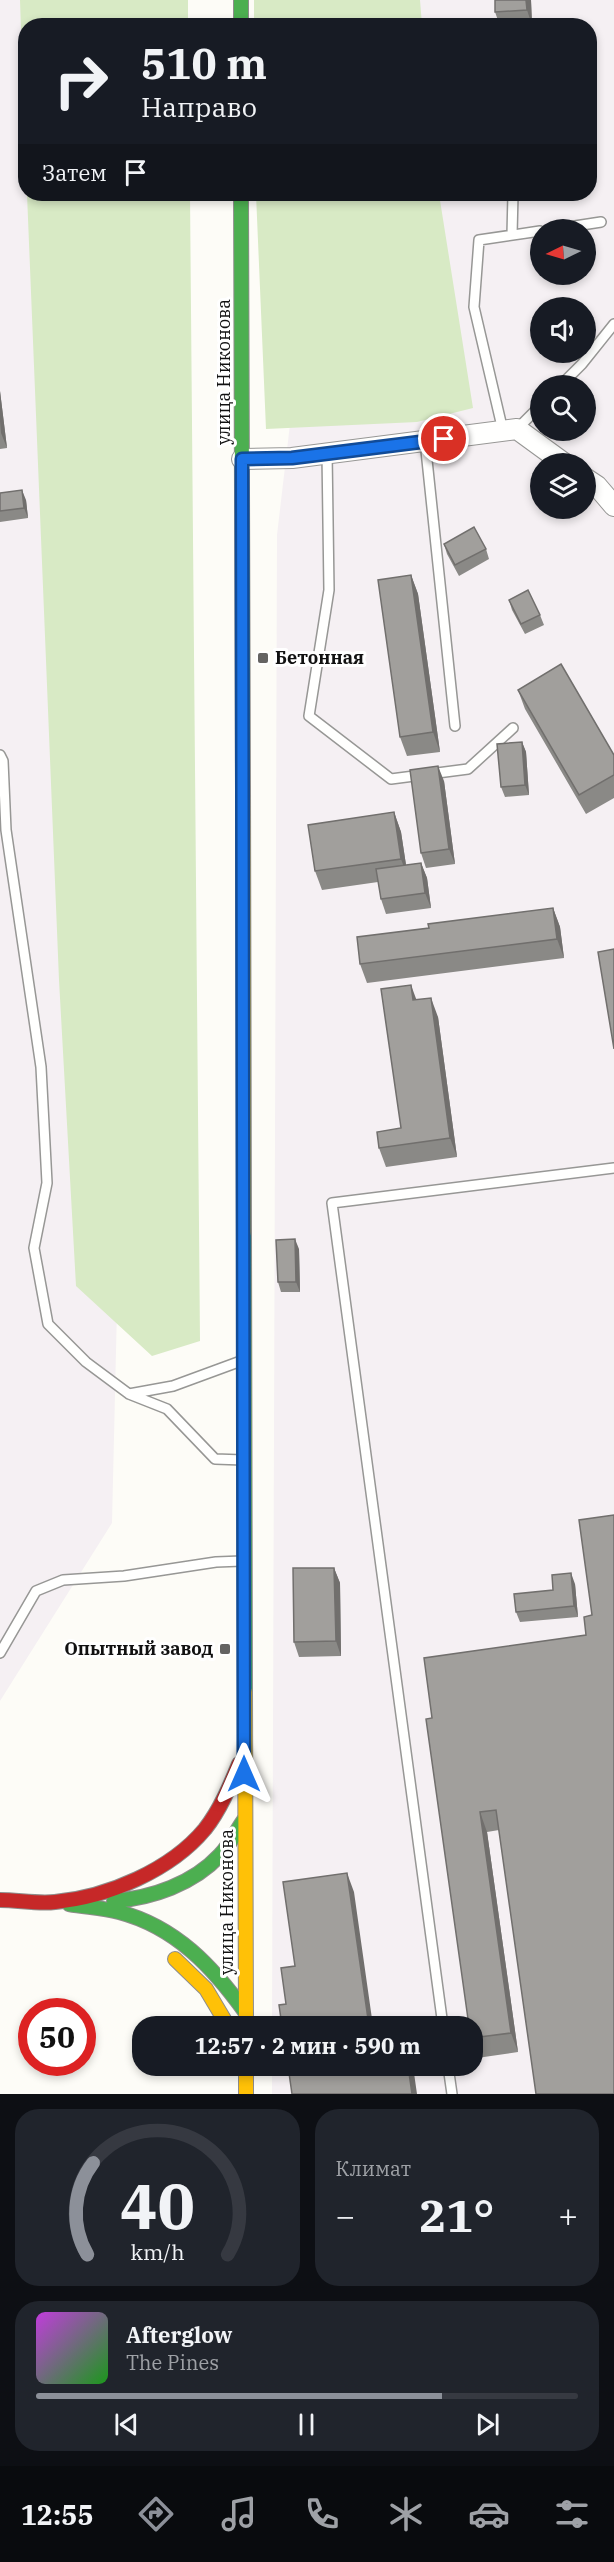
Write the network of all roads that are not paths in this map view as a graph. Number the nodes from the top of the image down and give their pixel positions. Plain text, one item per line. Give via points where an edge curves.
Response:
1 (241, 0) edge
2 (241, 18) edge
3 (241, 201) edge
4 (513, 201) edge
5 (601, 222) dead end
6 (596, 223) edge
7 (530, 232) edge
8 (512, 235) junction
9 (614, 324) edge
10 (571, 375) edge
11 (530, 414) edge
12 (510, 430) junction
13 (425, 441) junction
14 (327, 453) junction
15 (548, 453) edge
16 (242, 459) junction
17 (596, 485) edge
18 (614, 506) edge
19 (455, 726) dead end
20 (513, 728) dead end
21 (0, 755) edge
22 (614, 1168) edge
23 (243, 1360) junction
24 (129, 1394) junction
25 (245, 1460) junction
26 (244, 1561) junction
27 (0, 1653) edge
28 (244, 1751) junction
29 (244, 1820) junction
30 (0, 1899) edge
31 (56, 1902) junction
32 (118, 1927) dead end
33 (164, 1951) dead end
34 (224, 2016) edge
35 (244, 2016) edge
36 (246, 2016) edge
37 (441, 2016) edge
38 (245, 2076) edge
39 (449, 2076) edge
40 (246, 2094) edge
41 (452, 2094) edge

1 - 2 main road
3 - 16 main road, улица Никонова
4 - 8 lane
5 - 6 lane
7 - 8 lane
8 - 12 lane via 479,240 474,307
9 - 10 lane
11 - 12 lane
12 - 13 street
12 - 15 street
13 - 14 street
13 - 19 lane
14 - 16 street
14 - 20 lane via 329,590 309,716 391,779 468,769
16 - 23 main road, улица Никонова
17 - 18 street
21 - 24 lane via 6,830 41,1067 47,1183 34,1248 48,1324 86,1362
22 - 37 lane via 332,1203
23 - 24 lane via 173,1386
23 - 25 main road, улица Никонова
24 - 25 lane via 167,1409 215,1459
25 - 26 main road, улица Никонова
26 - 27 lane via 63,1580 36,1591
26 - 28 main road, улица Никонова
28 - 29 main road, улица Никонова
28 - 31 main road via 226,1794 204,1829 176,1856 107,1890
29 - 31 main road via 220,1856 193,1876 161,1891 119,1901
29 - 36 main road, улица Никонова
30 - 31 main road
31 - 32 main road
31 - 35 main road via 120,1912 157,1927 190,1947 220,1976
33 - 34 main road via 188,1968 219,2003
38 - 40 main road
39 - 41 lane

